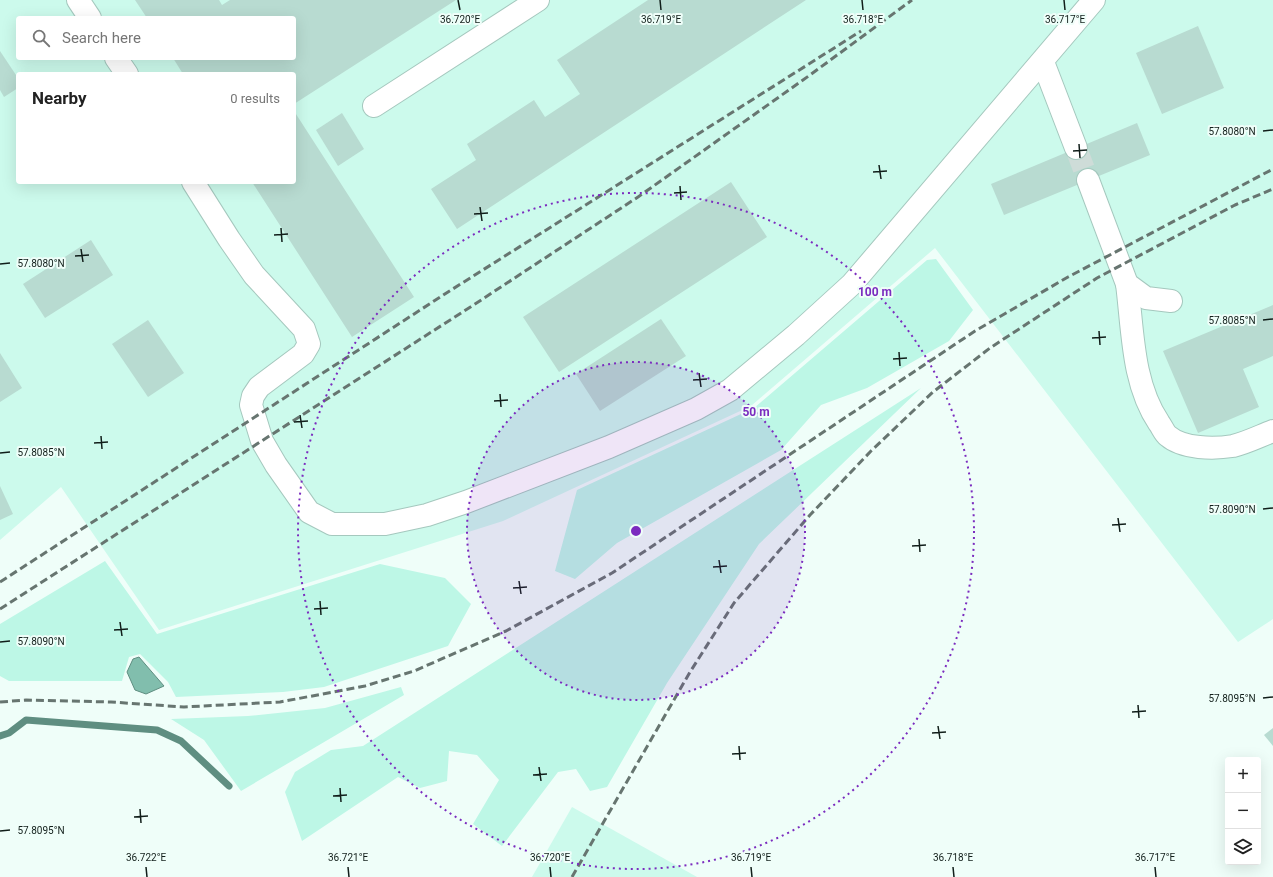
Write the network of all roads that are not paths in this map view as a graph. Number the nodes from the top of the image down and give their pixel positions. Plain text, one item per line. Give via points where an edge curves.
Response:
1 (78, 0) edge
2 (538, 0) edge
3 (1094, 0) edge
4 (89, 16) edge
5 (117, 60) edge
6 (1043, 62) junction
7 (126, 72) edge
8 (374, 106) dead end
9 (1076, 148) tunnel mouth
10 (1088, 180) tunnel mouth
11 (195, 184) edge
12 (1127, 284) junction
13 (1171, 301) dead end
14 (1273, 431) edge

1 - 4 lane
2 - 8 lane
3 - 6 lane
5 - 7 lane
6 - 9 lane
6 - 11 lane via 852,284 730,390 696,410 609,447 466,502 427,515 385,524 332,524 308,512 262,441 252,405 253,396 259,387 303,354 309,344 304,329 254,275
10 - 12 lane
12 - 13 lane via 1146,298
12 - 14 lane via 1136,362 1142,388 1154,415 1168,436 1190,446 1210,448 1234,446

